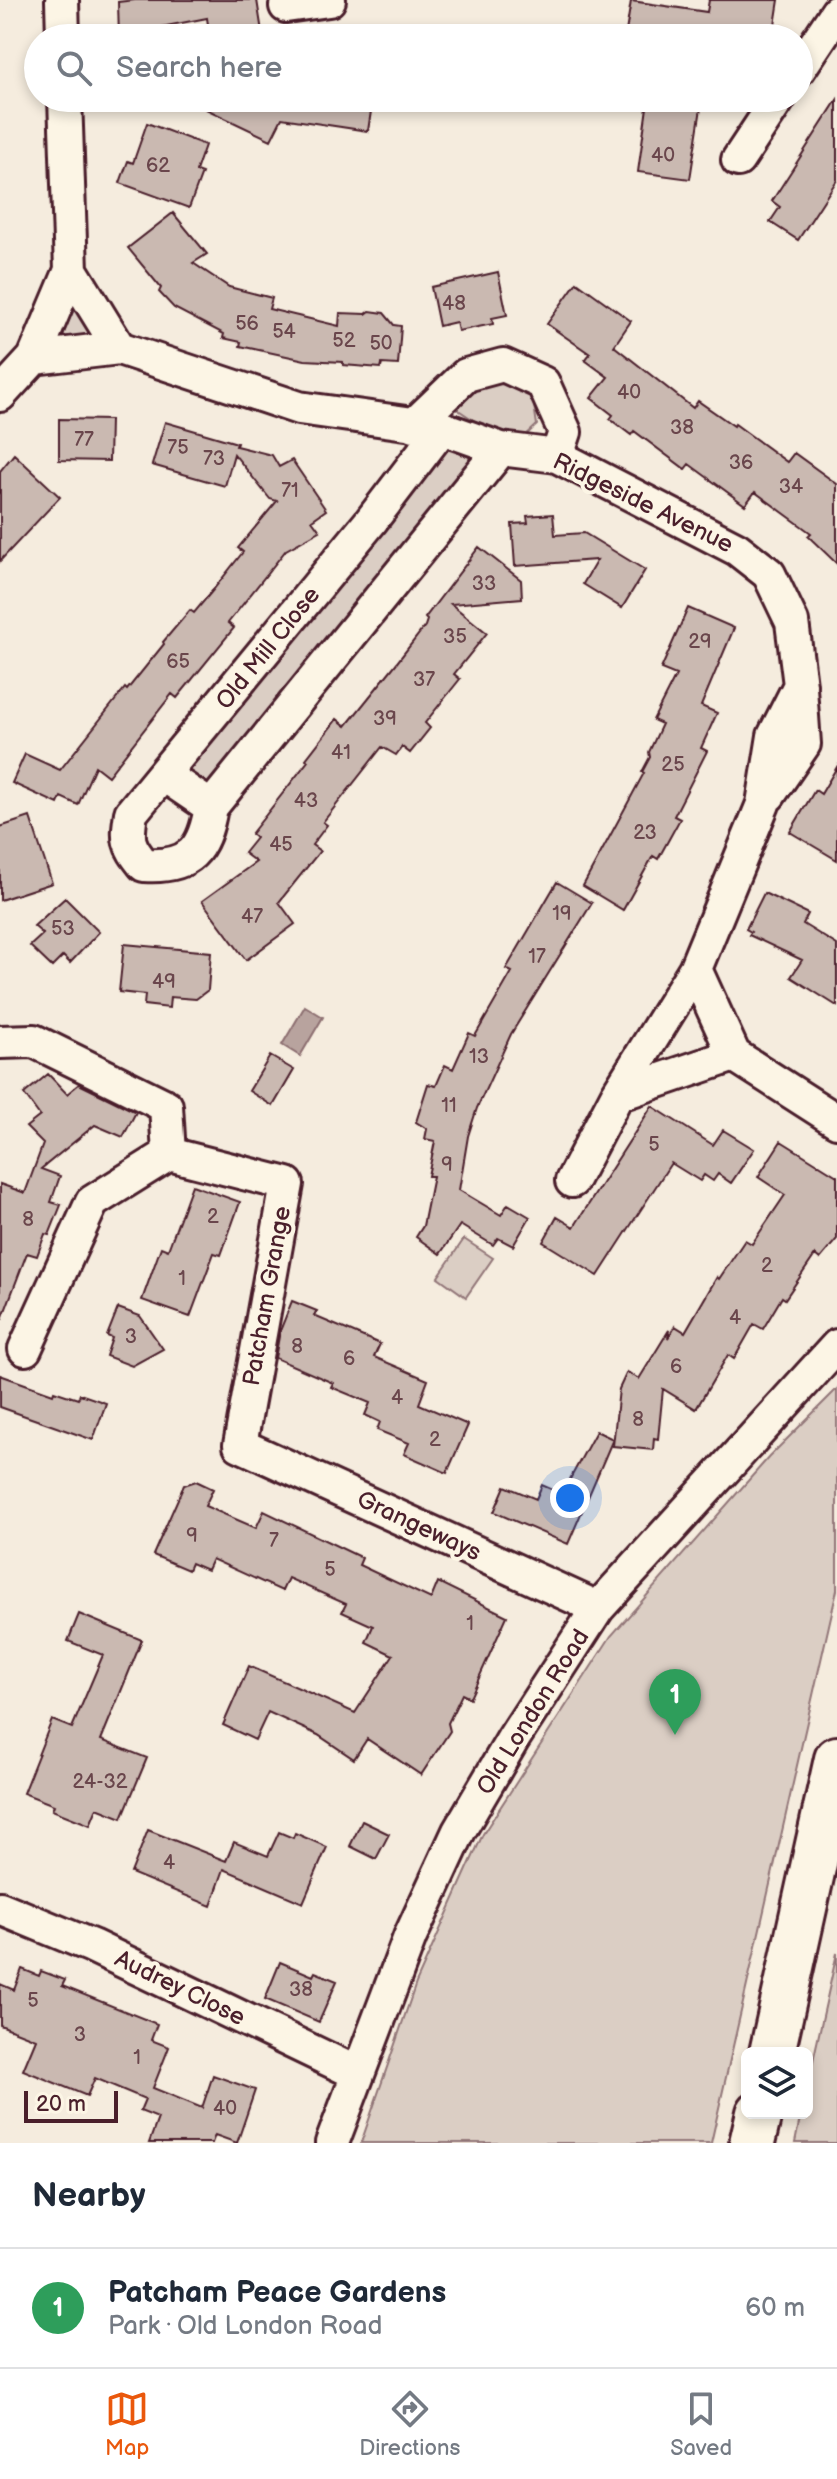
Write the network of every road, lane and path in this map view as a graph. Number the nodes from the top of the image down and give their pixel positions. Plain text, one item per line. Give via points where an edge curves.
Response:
1 (62, 0) edge
2 (329, 0) edge
3 (286, 6) dead end
4 (837, 12) edge
5 (63, 24) edge
6 (813, 48) edge
7 (65, 112) edge
8 (770, 112) edge
9 (738, 160) dead end
10 (71, 270) junction
11 (119, 348) junction
12 (34, 358) junction
13 (0, 395) edge
14 (428, 426) junction
15 (501, 449) junction
16 (557, 456) junction
17 (371, 521) junction
18 (414, 554) junction
19 (164, 775) junction
20 (211, 807) junction
21 (695, 969) junction
22 (0, 1042) edge
23 (734, 1055) junction
24 (617, 1095) junction
25 (837, 1121) edge
26 (169, 1154) junction
27 (572, 1181) dead end
28 (837, 1346) edge
29 (25, 1349) dead end
30 (240, 1445) joint
31 (598, 1608) junction
32 (837, 1759) edge
33 (0, 1908) edge
34 (773, 2047) edge
35 (357, 2073) junction
36 (758, 2119) edge
37 (332, 2143) edge
38 (752, 2143) edge

1 - 5 street
2 - 3 street
4 - 6 street
7 - 10 street
8 - 9 street
10 - 11 street
10 - 12 street
11 - 12 street, Ridgeside Avenue
11 - 14 street, Ridgeside Avenue via 299,408
12 - 13 street
14 - 15 street, Ridgeside Avenue
14 - 16 street, Old Mill Close via 466,375 503,365 543,383 565,432
14 - 17 street, Old Mill Close
15 - 16 street, Ridgeside Avenue
15 - 18 street, Old Mill Close
16 - 21 street, Ridgeside Avenue via 737,549 769,574 792,622 804,744 763,804
17 - 18 street
17 - 19 street, Old Mill Close
18 - 20 street, Old Mill Close
19 - 20 street
19 - 20 street, Old Mill Close via 131,813 130,848 144,865 185,861 203,842
21 - 23 street
21 - 24 street, Ridgeside Avenue
22 - 26 street via 34,1041 166,1106
23 - 24 street
23 - 25 street
24 - 27 street, Ridgeside Avenue
26 - 29 street via 92,1202
26 - 30 street, Patcham Grange via 287,1184
28 - 31 street, Old London Road
30 - 31 street, Grangeways
31 - 35 street, Old London Road via 459,1831
32 - 34 highway
33 - 35 street, Audrey Close via 92,1946
35 - 37 street, Old London Road
36 - 38 highway

